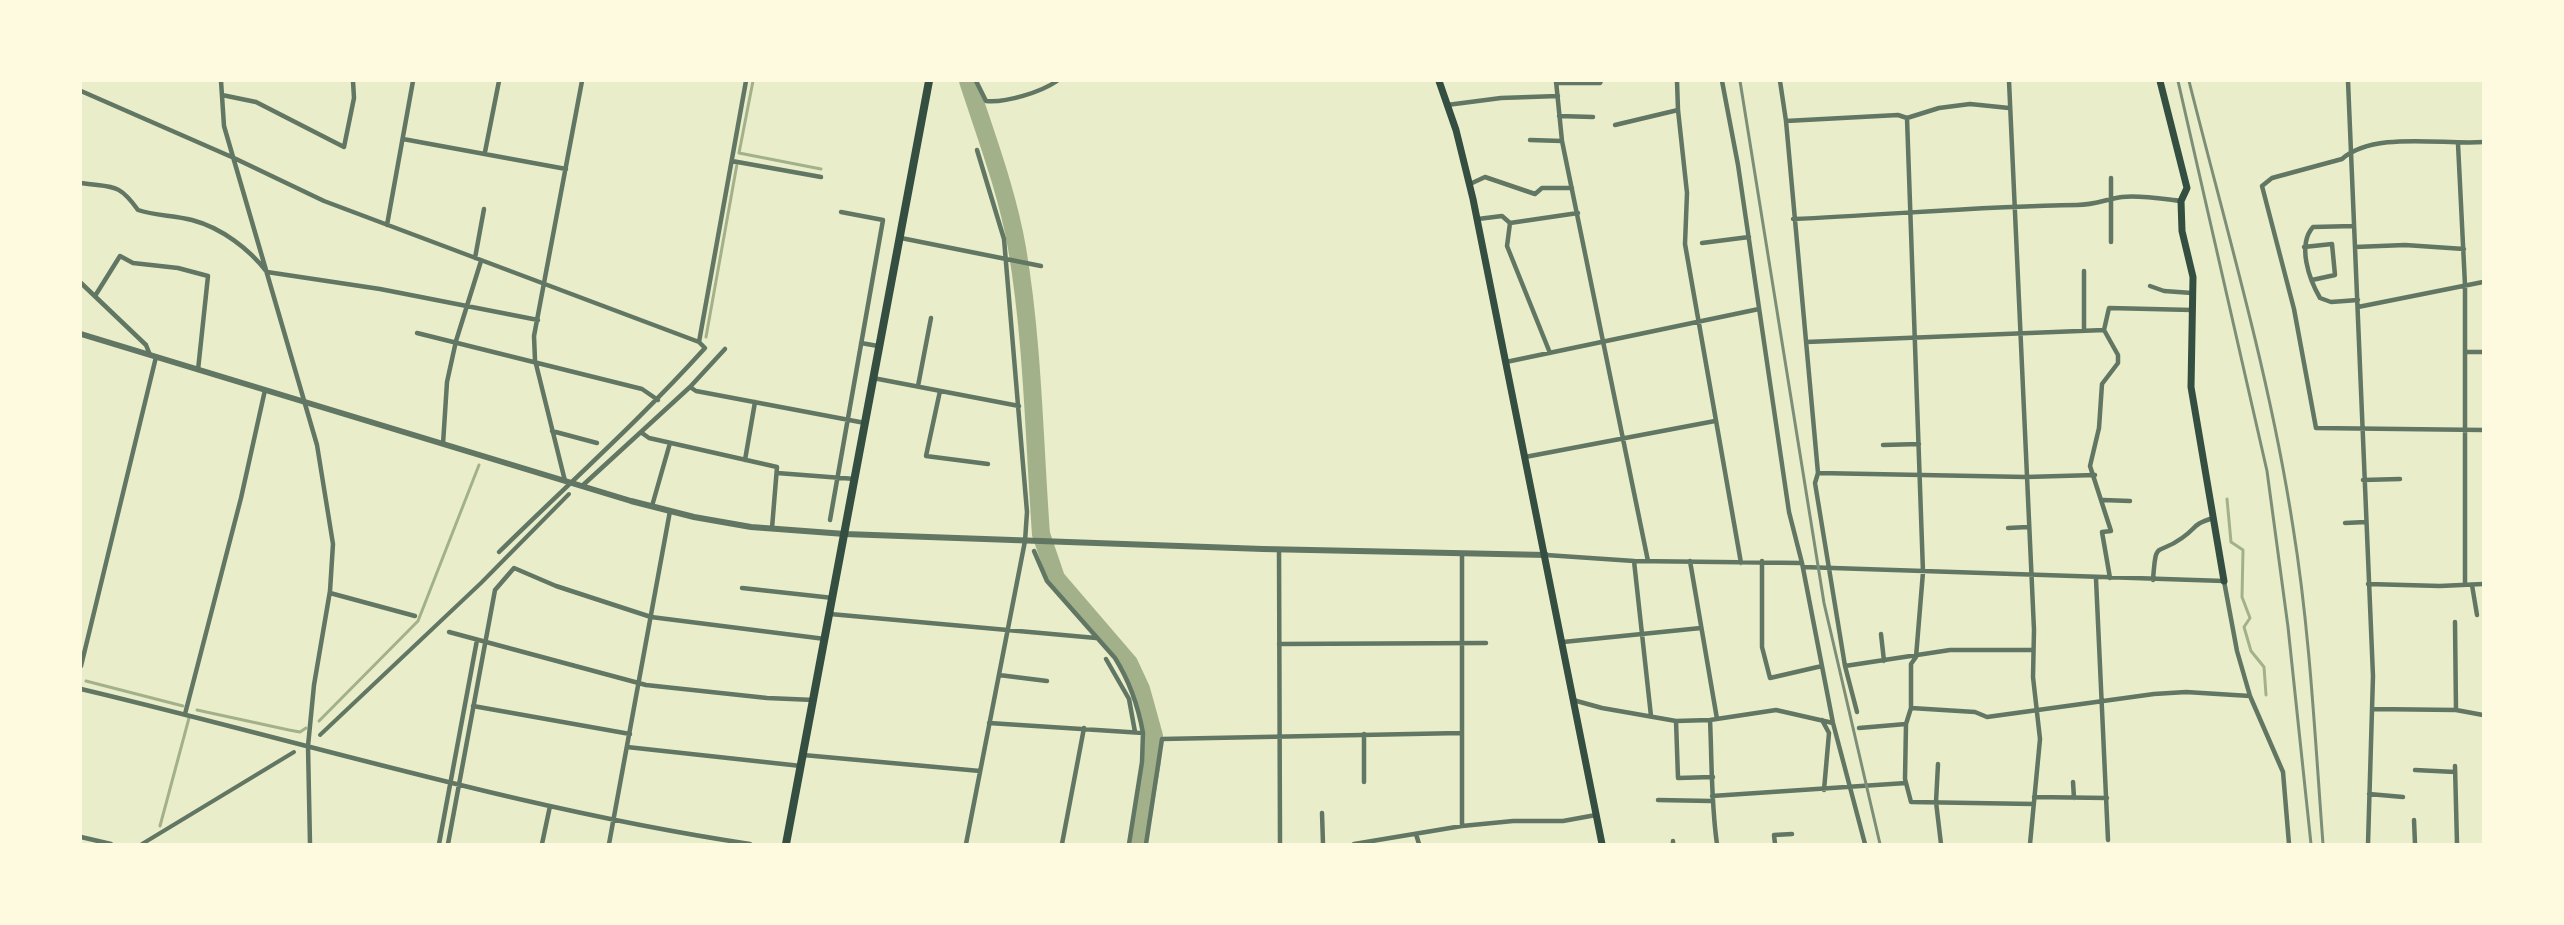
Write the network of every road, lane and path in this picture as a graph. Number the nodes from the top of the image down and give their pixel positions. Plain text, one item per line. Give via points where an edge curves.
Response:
1 (221, 81) edge
2 (353, 81) edge
3 (413, 81) edge
4 (499, 81) edge
5 (582, 81) edge
6 (746, 81) edge
7 (929, 81) edge
8 (976, 81) edge
9 (1057, 81) edge
10 (1439, 81) edge
11 (1601, 81) edge
12 (1677, 81) edge
13 (1722, 81) edge
14 (1780, 81) edge
15 (2009, 81) edge
16 (2160, 81) edge
17 (2348, 81) edge
18 (1556, 82) edge
19 (81, 91) edge
20 (222, 95) junction
21 (1558, 96) junction
22 (1447, 105) junction
23 (2009, 108) junction
24 (1678, 110) junction
25 (1559, 116) junction
26 (1593, 117) dead end
27 (1907, 118) junction
28 (1786, 121) junction
29 (1615, 125) dead end
30 (403, 139) junction
31 (1530, 140) dead end
32 (1562, 141) junction
33 (2483, 142) edge
34 (2458, 144) junction
35 (977, 150) dead end
36 (485, 152) junction
37 (2349, 152) junction
38 (234, 158) junction
39 (732, 161) junction
40 (566, 169) junction
41 (821, 177) dead end
42 (2111, 178) dead end
43 (81, 183) edge
44 (1470, 184) junction
45 (1572, 188) junction
46 (2111, 201) junction
47 (2181, 201) junction
48 (2013, 208) junction
49 (484, 209) dead end
50 (841, 212) dead end
51 (1578, 213) junction
52 (1911, 214) junction
53 (1478, 219) junction
54 (1793, 219) junction
55 (1510, 224) junction
56 (387, 225) junction
57 (2354, 226) junction
58 (901, 237) junction
59 (1749, 237) junction
60 (2111, 242) dead end
61 (1702, 243) dead end
62 (2304, 247) junction
63 (2355, 247) junction
64 (2464, 249) junction
65 (475, 258) junction
66 (1008, 259) junction
67 (481, 261) junction
68 (1041, 266) dead end
69 (2084, 271) dead end
70 (267, 272) junction
71 (2312, 280) junction
72 (2483, 282) edge
73 (81, 283) edge
74 (544, 284) junction
75 (2465, 285) junction
76 (2150, 286) dead end
77 (2192, 293) junction
78 (95, 296) junction
79 (2358, 300) junction
80 (467, 305) junction
81 (2358, 307) junction
82 (1759, 309) junction
83 (2192, 310) junction
84 (931, 318) dead end
85 (538, 320) junction
86 (1698, 320) junction
87 (2084, 330) junction
88 (2104, 330) junction
89 (2020, 332) junction
90 (417, 333) dead end
91 (81, 334) edge
92 (1916, 336) junction
93 (1604, 340) junction
94 (456, 342) junction
95 (699, 342) junction
96 (1806, 342) junction
97 (861, 343) junction
98 (878, 346) junction
99 (725, 349) dead end
100 (2466, 352) junction
101 (2483, 352) edge
102 (1550, 353) junction
103 (153, 356) junction
104 (535, 360) junction
105 (1506, 362) junction
106 (198, 370) junction
107 (873, 378) junction
108 (918, 386) junction
109 (690, 387) junction
110 (265, 390) junction
111 (940, 391) junction
112 (658, 400) junction
113 (305, 402) junction
114 (755, 402) junction
115 (1019, 406) junction
116 (847, 419) junction
117 (1715, 421) junction
118 (865, 423) junction
119 (2361, 429) junction
120 (2466, 430) junction
121 (2483, 430) edge
122 (552, 431) junction
123 (642, 433) junction
124 (1624, 439) junction
125 (670, 442) junction
126 (597, 443) dead end
127 (443, 444) junction
128 (1919, 444) junction
129 (1883, 445) dead end
130 (1525, 457) junction
131 (745, 460) junction
132 (988, 464) dead end
133 (777, 473) junction
134 (1818, 473) junction
135 (1920, 475) junction
136 (2095, 475) junction
137 (2026, 477) junction
138 (837, 478) junction
139 (855, 479) junction
140 (2400, 479) dead end
141 (2363, 480) junction
142 (568, 482) junction
143 (582, 486) junction
144 (569, 494) dead end
145 (2103, 500) junction
146 (2130, 501) dead end
147 (652, 506) junction
148 (670, 511) junction
149 (2214, 518) junction
150 (830, 520) dead end
151 (2366, 522) junction
152 (2344, 523) dead end
153 (2028, 527) junction
154 (772, 528) junction
155 (2008, 528) dead end
156 (845, 534) junction
157 (1026, 541) junction
158 (1279, 549) junction
159 (1034, 551) dead end
160 (499, 552) dead end
161 (1462, 554) junction
162 (1546, 555) junction
163 (1635, 561) junction
164 (1648, 561) junction
165 (1690, 561) junction
166 (1762, 561) junction
167 (1741, 563) junction
168 (1803, 565) junction
169 (1830, 567) junction
170 (1923, 572) junction
171 (2030, 576) junction
172 (2109, 578) junction
173 (2096, 579) junction
174 (2153, 580) junction
175 (2224, 581) junction
176 (2368, 584) junction
177 (2483, 584) edge
178 (2465, 585) junction
179 (2472, 585) junction
180 (742, 588) dead end
181 (330, 593) junction
182 (833, 598) junction
183 (830, 614) junction
184 (2477, 615) dead end
185 (415, 616) dead end
186 (651, 617) junction
187 (2455, 622) dead end
188 (1701, 628) junction
189 (1008, 630) junction
190 (450, 632) dead end
191 (1642, 633) junction
192 (1881, 634) dead end
193 (1096, 638) junction
194 (825, 639) junction
195 (477, 640) junction
196 (485, 642) junction
197 (1563, 642) junction
198 (1462, 643) junction
199 (1486, 643) dead end
200 (1279, 644) junction
201 (2032, 650) junction
202 (1916, 657) junction
203 (1106, 659) dead end
204 (1884, 661) junction
205 (81, 666) edge
206 (1822, 666) junction
207 (1845, 666) junction
208 (999, 675) junction
209 (1047, 681) dead end
210 (639, 683) junction
211 (81, 689) edge
212 (2250, 696) junction
213 (814, 700) junction
214 (1573, 700) junction
215 (2102, 702) junction
216 (473, 706) junction
217 (1911, 708) junction
218 (2372, 709) junction
219 (2456, 710) junction
220 (1857, 712) dead end
221 (2036, 712) junction
222 (185, 714) junction
223 (2483, 715) edge
224 (1651, 716) junction
225 (1717, 719) junction
226 (1710, 720) junction
227 (1822, 720) junction
228 (1676, 721) junction
229 (989, 723) junction
230 (1833, 723) junction
231 (1906, 724) junction
232 (1084, 728) junction
233 (1859, 728) dead end
234 (1135, 732) junction
235 (1143, 733) junction
236 (630, 734) junction
237 (1364, 734) junction
238 (1461, 734) junction
239 (320, 735) dead end
240 (1278, 735) junction
241 (308, 746) junction
242 (627, 747) junction
243 (294, 752) dead end
244 (803, 755) junction
245 (1938, 764) dead end
246 (801, 766) junction
247 (2415, 770) dead end
248 (980, 771) junction
249 (1713, 777) junction
250 (1364, 782) dead end
251 (2073, 782) dead end
252 (451, 783) junction
253 (1906, 783) junction
254 (459, 785) junction
255 (1850, 785) junction
256 (1824, 790) junction
257 (2369, 794) junction
258 (2034, 797) junction
259 (2403, 797) dead end
260 (2074, 798) junction
261 (2107, 798) junction
262 (1711, 799) junction
263 (1658, 800) dead end
264 (1936, 802) junction
265 (2034, 804) junction
266 (550, 806) junction
267 (1322, 813) dead end
268 (1596, 814) junction
269 (614, 820) junction
270 (2414, 820) dead end
271 (1462, 826) junction
272 (1416, 834) junction
273 (1792, 834) dead end
274 (81, 837) edge
275 (2108, 840) dead end
276 (111, 844) edge
277 (142, 844) edge
278 (310, 844) edge
279 (440, 844) edge
280 (448, 844) edge
281 (542, 844) edge
282 (609, 844) edge
283 (750, 844) edge
284 (786, 844) edge
285 (966, 844) edge
286 (1062, 844) edge
287 (1129, 844) edge
288 (1146, 844) edge
289 (1280, 844) edge
290 (1323, 844) edge
291 (1354, 844) edge
292 (1419, 844) edge
293 (1602, 844) edge
294 (1717, 844) edge
295 (1776, 844) edge
296 (1865, 844) edge
297 (1941, 844) edge
298 (2030, 844) edge
299 (2289, 844) edge
300 (2368, 844) edge
301 (2415, 844) edge
302 (2457, 844) edge

1 - 20 street
2 - 20 street via 354,98 344,147 256,102
3 - 30 street
4 - 36 street
5 - 40 street
6 - 39 street
7 - 58 main road
8 - 9 street via 986,101 994,102
10 - 22 main road
11 - 18 street
12 - 24 street
13 - 59 street
14 - 28 street
15 - 23 street
16 - 47 main road via 2187,188
17 - 37 street
18 - 21 street
19 - 38 street
20 - 38 street via 224,126
21 - 22 street
21 - 25 street
22 - 44 main road
23 - 27 street via 1970,104
23 - 48 street
24 - 29 street
24 - 86 street via 1687,193 1685,244
25 - 26 street
25 - 32 street
27 - 28 street via 1898,115
27 - 52 street
28 - 54 street
30 - 36 street
30 - 56 street
31 - 32 street
32 - 45 street
33 - 34 street
34 - 37 street via 2388,142
34 - 64 street
35 - 66 street
36 - 40 street
37 - 57 street
37 - 119 street via 2342,159 2272,178 2262,186 2294,309 2316,428
38 - 56 street via 324,201
38 - 70 street
39 - 41 street
39 - 95 street
40 - 74 street
42 - 46 street
43 - 70 street via 122,189 138,210 193,220 216,231 255,256
44 - 45 street via 1485,177 1535,194 1542,188
44 - 53 main road
45 - 51 street
46 - 47 street via 2122,197
46 - 48 street
46 - 60 street
47 - 77 main road
48 - 52 street
48 - 89 street
49 - 65 street
50 - 97 street via 883,220
51 - 55 street
51 - 93 street
52 - 54 street
52 - 92 street
53 - 55 street via 1502,216
53 - 105 main road
54 - 96 street
55 - 102 street via 1507,246
56 - 65 street
57 - 62 street via 2313,227
57 - 63 street
58 - 66 street
58 - 98 main road
59 - 61 street
59 - 82 street
62 - 71 street
62 - 71 street via 2324,243 2332,244 2334,249 2335,275
63 - 64 street
63 - 79 street
64 - 75 street
65 - 67 street
66 - 68 street
66 - 115 street
67 - 74 street
67 - 80 street
69 - 87 street
70 - 80 street
70 - 113 street
71 - 79 street via 2320,298 2331,302
72 - 75 street
73 - 78 street
74 - 85 street
74 - 95 street
75 - 81 street
75 - 100 street
76 - 77 street
77 - 83 main road
78 - 103 street
78 - 106 street via 120,256 133,263 208,276
79 - 81 street
80 - 85 street
80 - 94 street
81 - 119 street
82 - 86 street
82 - 168 street via 1788,512
83 - 88 street via 2109,308
83 - 149 main road via 2191,387
84 - 108 street
85 - 104 street
86 - 93 street
86 - 117 street
87 - 88 street
87 - 89 street
88 - 136 street via 2118,363 2102,384 2091,466
89 - 92 street
89 - 137 street
90 - 94 street
91 - 103 street
92 - 96 street
92 - 128 street
93 - 102 street
93 - 124 street
94 - 104 street
94 - 127 street via 447,382
95 - 112 street via 705,348
96 - 134 street
97 - 98 street
97 - 116 street
98 - 107 main road
99 - 109 street
100 - 101 street
100 - 120 street
102 - 105 street
103 - 106 street
103 - 205 street
104 - 112 street via 642,389
104 - 122 street
105 - 130 main road
106 - 110 street
107 - 108 street
107 - 118 main road
108 - 111 street
109 - 114 street
109 - 123 street
110 - 113 street
110 - 222 street
111 - 115 street
111 - 132 street via 926,456
112 - 142 street
113 - 127 street
113 - 181 street via 317,445 333,544
114 - 116 street
114 - 131 street
115 - 157 street
116 - 118 street
116 - 138 street
117 - 124 street
117 - 167 street
118 - 139 main road
119 - 120 street
119 - 141 street
120 - 121 street
120 - 178 street
122 - 126 street
122 - 142 street
123 - 125 street
123 - 143 street
124 - 130 street
124 - 164 street
125 - 131 street
125 - 147 street
127 - 142 street
128 - 129 street
128 - 135 street
130 - 162 main road
131 - 133 street via 777,467
133 - 138 street
133 - 154 street
134 - 135 street
134 - 169 street via 1815,483
135 - 137 street
135 - 170 street
136 - 137 street
136 - 145 street
137 - 153 street
138 - 139 street
138 - 150 street
139 - 156 main road
140 - 141 street
141 - 151 street
142 - 143 street
142 - 160 street
143 - 147 street
144 - 239 street
145 - 146 street
145 - 172 street via 2112,531 2102,532
147 - 148 street
148 - 154 street
148 - 186 street
149 - 174 street via 2196,523 2182,538 2159,548
149 - 175 main road
151 - 152 street
151 - 176 street
153 - 155 street
153 - 171 street
154 - 156 street
156 - 157 street
156 - 182 main road
157 - 158 street
157 - 189 street
158 - 161 street
158 - 200 street
159 - 193 street via 1047,581
161 - 162 street
161 - 198 street
162 - 163 street
162 - 197 main road
163 - 164 street
163 - 191 street
164 - 165 street
165 - 167 street
165 - 188 street
166 - 167 street
166 - 168 street
166 - 206 street via 1762,647 1770,678
168 - 169 street
168 - 206 street
169 - 170 street
169 - 207 street
170 - 171 street
170 - 202 street
171 - 173 street
171 - 201 street
172 - 173 street
172 - 174 street
173 - 215 street
174 - 175 street
175 - 212 street
176 - 178 street
176 - 218 street
177 - 179 street
178 - 179 street
179 - 184 street
180 - 182 street
181 - 185 street
181 - 241 street
182 - 183 main road
183 - 189 street
183 - 194 main road
186 - 194 street
186 - 196 street via 514,568 495,590
186 - 210 street
187 - 219 street
188 - 191 street
188 - 225 street
189 - 193 street
189 - 208 street
190 - 195 street
191 - 197 street
191 - 224 street
192 - 204 street
193 - 235 street via 1128,680
194 - 213 main road
195 - 196 street
195 - 252 street
196 - 210 street
196 - 216 street
197 - 214 main road
198 - 199 street
198 - 200 street
198 - 238 street
200 - 240 street
201 - 202 street via 1950,650
201 - 221 street
202 - 204 street
202 - 217 street via 1911,664
203 - 234 street via 1129,699
204 - 207 street
206 - 230 street
207 - 220 street
208 - 209 street
208 - 229 street
210 - 213 street
210 - 236 street
211 - 222 street
212 - 215 street via 2154,693
212 - 299 street via 2283,772
213 - 244 main road
214 - 224 street
214 - 268 main road
215 - 221 street
215 - 261 street
216 - 236 street
216 - 254 street
217 - 221 street via 1975,712 1987,717
217 - 231 street
218 - 219 street
218 - 257 street
219 - 223 street
221 - 258 street via 2040,739
222 - 241 street
224 - 228 street
225 - 226 street
225 - 227 street via 1776,710
226 - 228 street
226 - 249 street
227 - 230 street
227 - 256 street via 1829,733
228 - 249 street via 1678,778
229 - 232 street
229 - 248 street
230 - 255 street
231 - 233 street
231 - 253 street
232 - 234 street
232 - 286 street
234 - 235 street
235 - 287 street
236 - 242 street
237 - 238 street
237 - 240 street
237 - 250 street
238 - 271 street
240 - 288 street via 1162,739
240 - 289 street
241 - 252 street
241 - 278 street
242 - 246 street
242 - 269 street
243 - 277 street
244 - 246 main road
244 - 248 street
245 - 264 street
246 - 284 main road
247 - 302 street via 2455,769
248 - 285 street
249 - 262 street
251 - 260 street
252 - 254 street
252 - 279 street
253 - 255 street
253 - 264 street via 1911,801
254 - 266 street
254 - 280 street
255 - 256 street
255 - 296 street
256 - 262 street
257 - 259 street
257 - 300 street
258 - 260 street
258 - 265 street
260 - 261 street
261 - 275 street
262 - 263 street
262 - 294 street
264 - 265 street
264 - 297 street
265 - 298 street
266 - 269 street
266 - 281 street
267 - 290 street
268 - 271 street via 1563,821
268 - 293 main road
269 - 282 street
269 - 283 street
270 - 301 street
271 - 272 street
272 - 291 street
272 - 292 street
273 - 295 street via 1774,835
274 - 276 street

